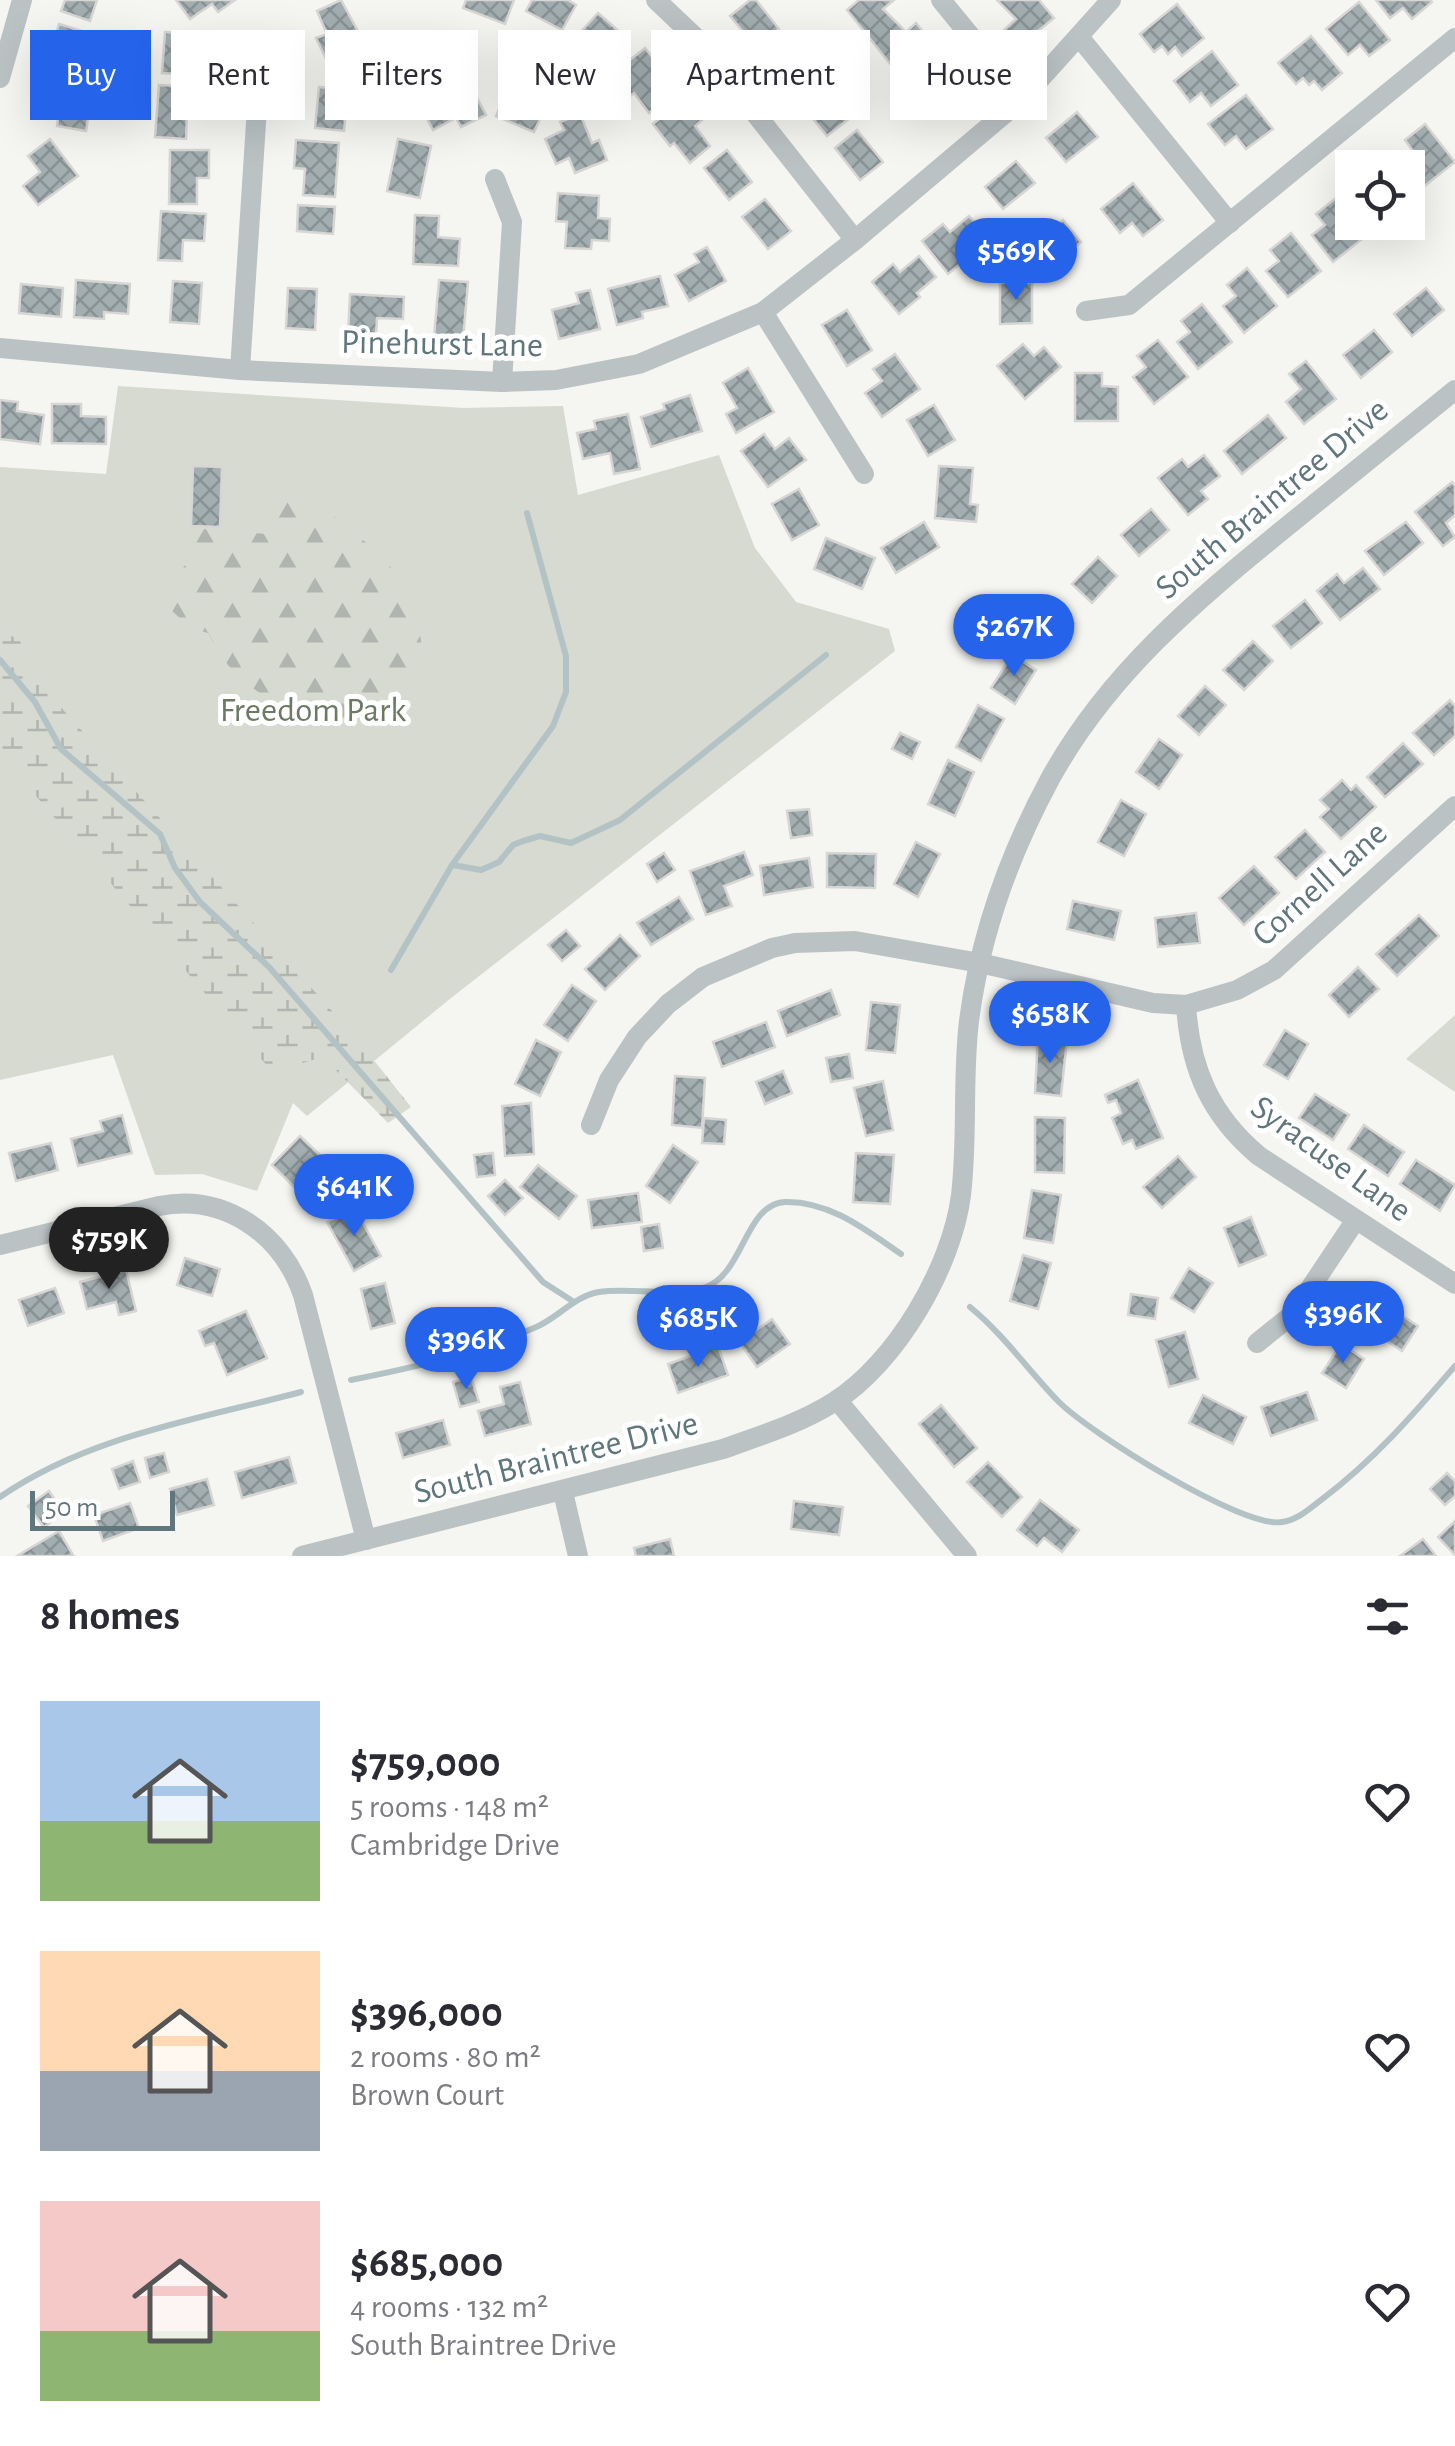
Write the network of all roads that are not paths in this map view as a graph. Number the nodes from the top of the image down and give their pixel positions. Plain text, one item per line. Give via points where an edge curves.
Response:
1 (22, 0) edge
2 (656, 0) edge
3 (941, 0) edge
4 (1111, 0) edge
5 (966, 30) edge
6 (1080, 38) junction
7 (1455, 38) edge
8 (1047, 72) edge
9 (0, 78) edge
10 (256, 120) edge
11 (996, 120) edge
12 (496, 179) dead end
13 (1230, 223) junction
14 (855, 240) junction
15 (1086, 311) dead end
16 (762, 312) junction
17 (0, 348) edge
18 (240, 370) junction
19 (502, 382) junction
20 (1455, 390) edge
21 (864, 474) dead end
22 (1455, 806) edge
23 (980, 963) junction
24 (1186, 1005) junction
25 (590, 1125) dead end
26 (1355, 1220) junction
27 (0, 1246) edge
28 (1455, 1284) edge
29 (1258, 1343) dead end
30 (837, 1400) junction
31 (562, 1492) junction
32 (366, 1540) junction
33 (302, 1556) edge
34 (578, 1556) edge
35 (967, 1556) edge

1 - 9 street
2 - 14 street via 696,38
3 - 5 street
4 - 6 street, Pinehurst Lane
6 - 8 street, Pinehurst Lane
6 - 13 street
7 - 13 street
10 - 18 street
11 - 14 street, Pinehurst Lane
12 - 19 street via 512,222
13 - 15 street via 1128,305
14 - 16 street, Pinehurst Lane
16 - 19 street, Pinehurst Lane via 639,364 556,380
16 - 21 street
17 - 18 street, Pinehurst Lane
18 - 19 street, Pinehurst Lane
20 - 23 street, South Braintree Drive via 1206,592 1112,686 1029,819
22 - 24 street, Cornell Lane via 1274,970
23 - 24 street, Cornell Lane
23 - 25 street, Cornell Lane via 828,940 772,948 703,976 637,1038
23 - 30 street, South Braintree Drive via 966,1051 961,1195 950,1244 926,1298
24 - 26 street, Syracuse Lane via 1192,1059 1230,1130
26 - 28 street, Syracuse Lane
26 - 29 street via 1293,1314
27 - 32 street via 184,1202 216,1207 266,1234 290,1264 303,1296
30 - 31 street, South Braintree Drive via 785,1429
30 - 35 street
31 - 32 street, South Braintree Drive
31 - 34 street
32 - 33 street, South Braintree Drive

